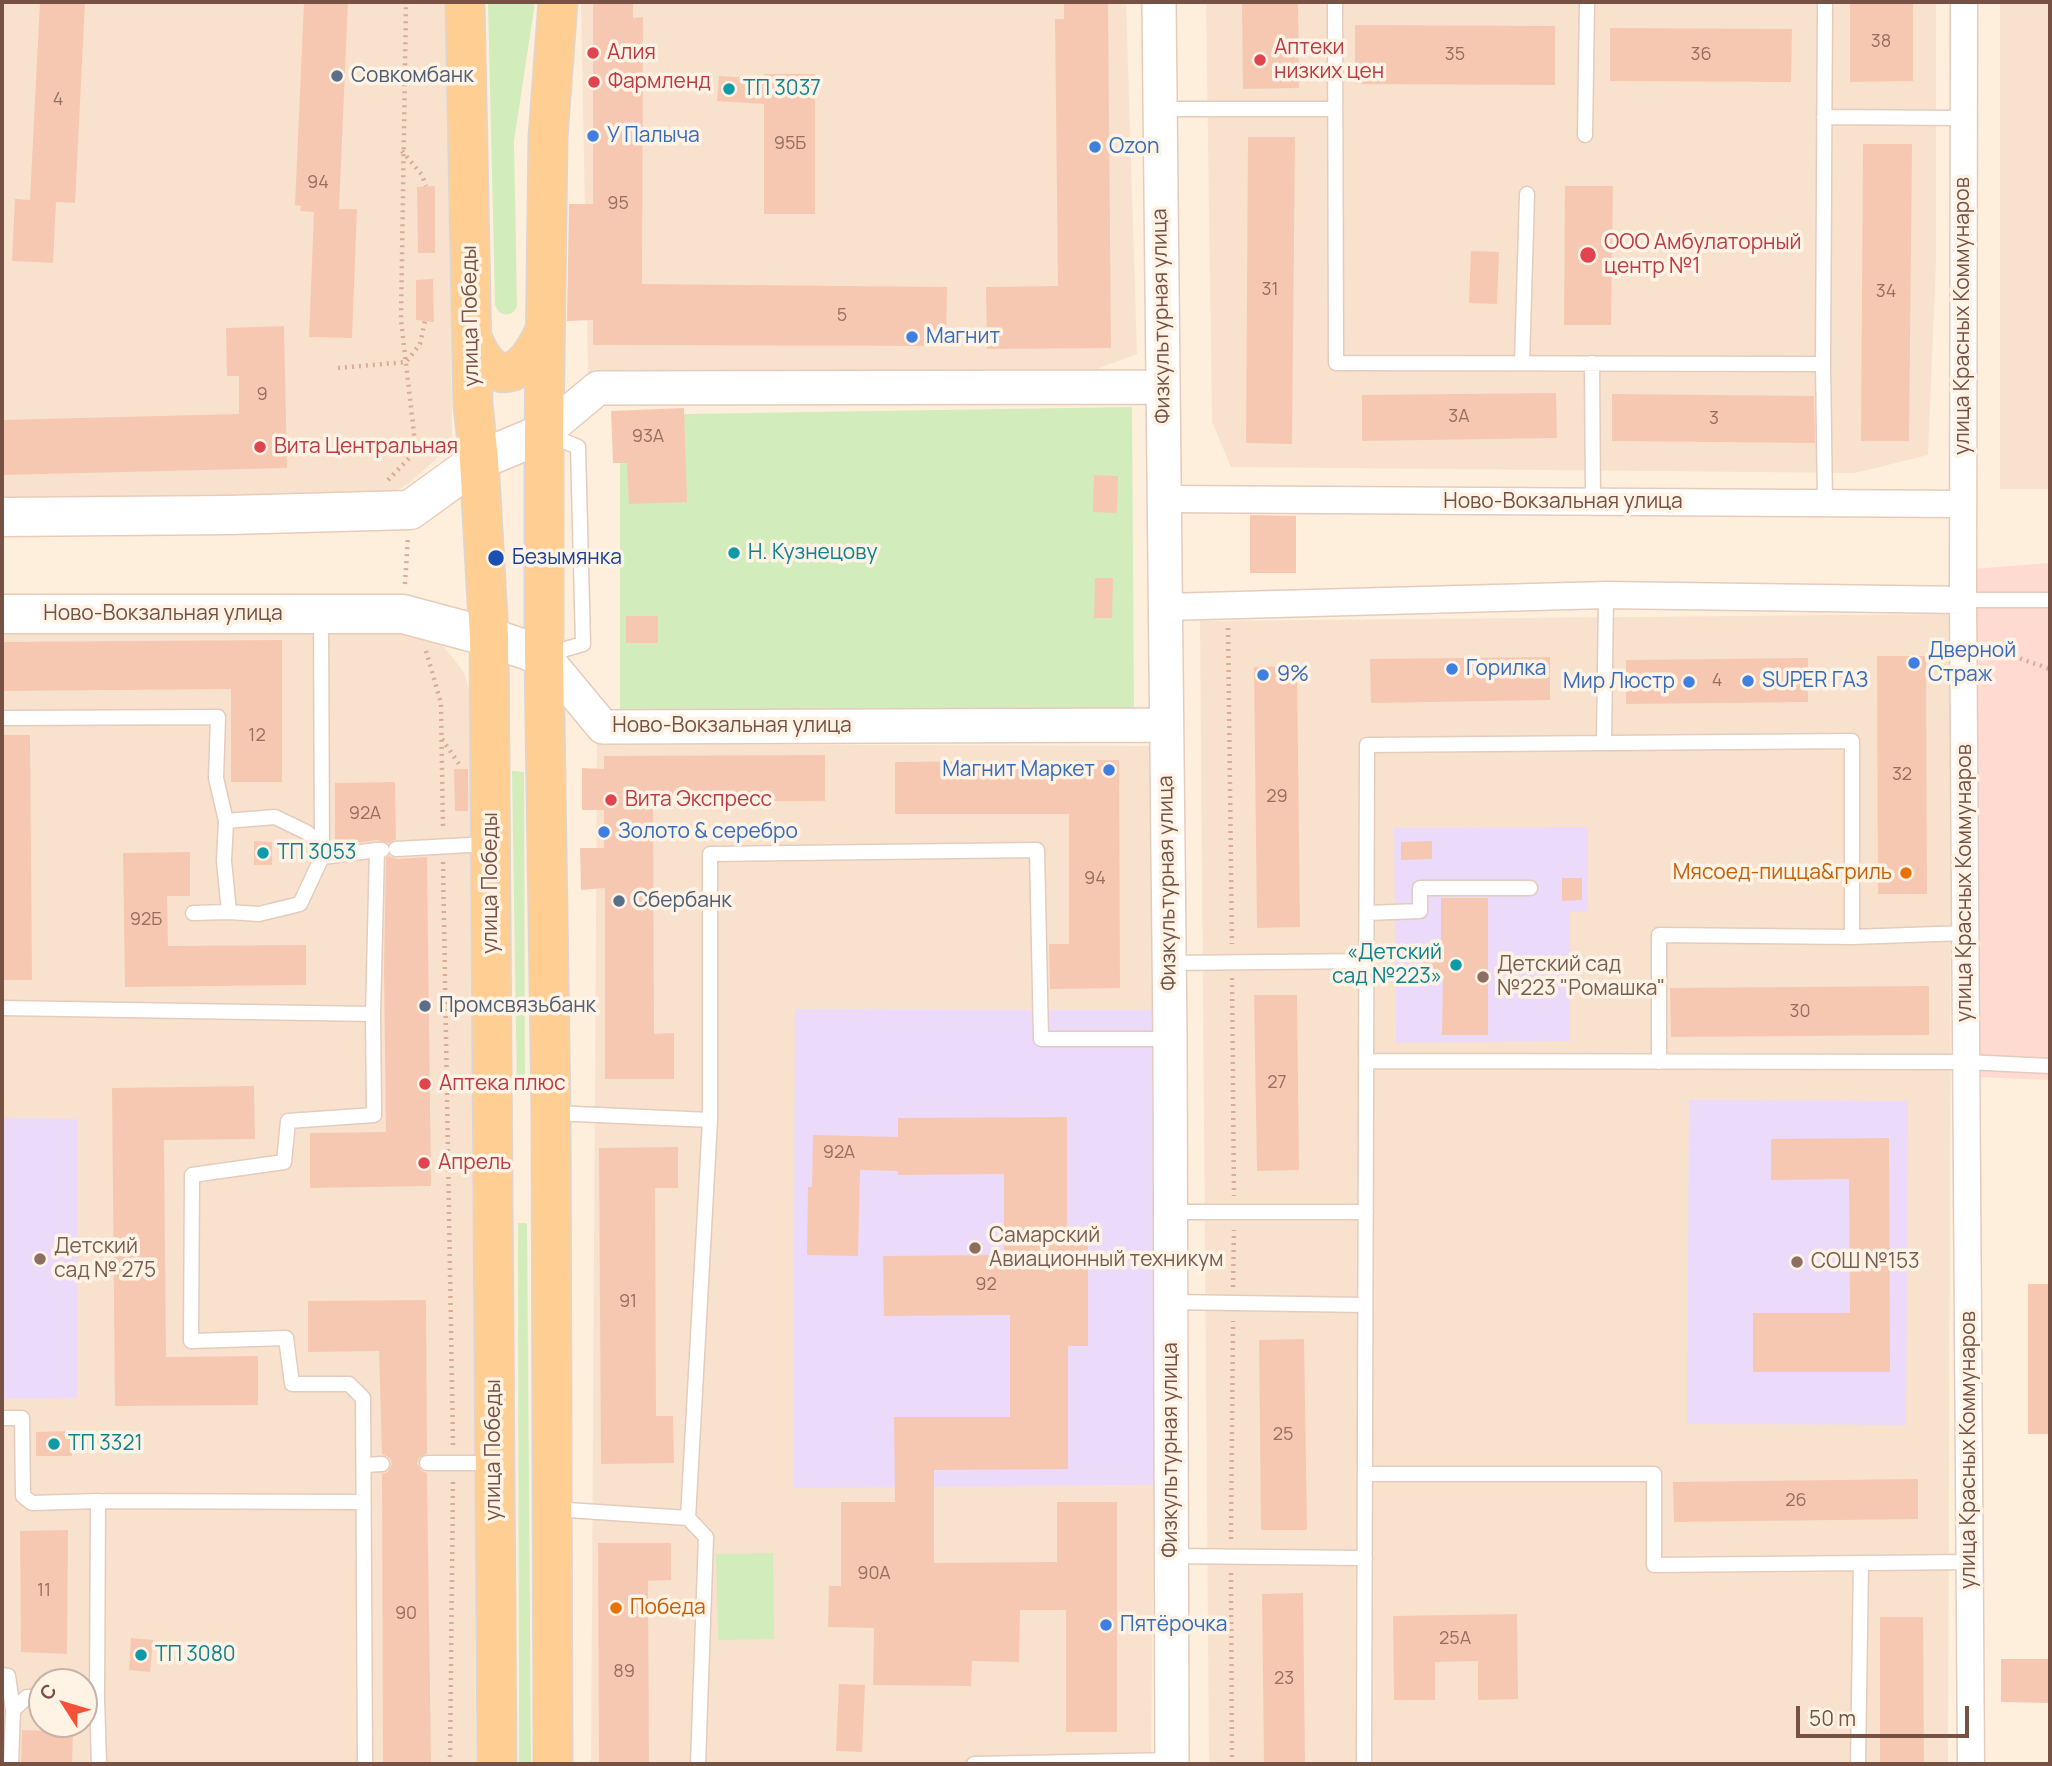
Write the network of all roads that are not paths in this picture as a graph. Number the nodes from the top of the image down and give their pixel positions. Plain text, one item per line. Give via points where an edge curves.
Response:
1 (465, 2) edge
2 (558, 2) edge
3 (1159, 2) edge
4 (1335, 2) edge
5 (1587, 2) edge
6 (1825, 2) edge
7 (1964, 2) edge
8 (1160, 109) junction
9 (1335, 109) junction
10 (1824, 117) junction
11 (1963, 118) junction
12 (1585, 135) dead end
13 (1527, 194) dead end
14 (545, 330) junction
15 (472, 337) junction
16 (1522, 363) junction
17 (1592, 363) junction
18 (1823, 364) junction
19 (1162, 387) junction
20 (544, 433) junction
21 (479, 460) junction
22 (1164, 499) junction
23 (1593, 503) junction
24 (1825, 503) junction
25 (1962, 504) junction
26 (2, 517) edge
27 (1606, 595) junction
28 (1963, 600) junction
29 (2050, 600) edge
30 (1166, 607) junction
31 (2, 614) edge
32 (320, 614) junction
33 (489, 637) junction
34 (544, 656) junction
35 (2, 718) edge
36 (1166, 725) junction
37 (1604, 743) junction
38 (226, 821) junction
39 (491, 844) junction
40 (385, 850) junction
41 (322, 851) junction
42 (1530, 888) dead end
43 (229, 912) junction
44 (193, 913) dead end
45 (1367, 913) junction
46 (1965, 933) junction
47 (1852, 937) junction
48 (1366, 961) junction
49 (1169, 962) junction
50 (2, 1008) edge
51 (373, 1014) junction
52 (1170, 1039) junction
53 (1366, 1061) junction
54 (1659, 1062) junction
55 (1966, 1062) junction
56 (2050, 1066) edge
57 (493, 1114) junction
58 (550, 1114) junction
59 (709, 1120) junction
60 (1171, 1212) junction
61 (1366, 1212) junction
62 (550, 1213) junction
63 (493, 1216) junction
64 (1171, 1303) junction
65 (1366, 1305) junction
66 (2, 1418) edge
67 (427, 1463) dead end
68 (493, 1463) junction
69 (382, 1464) dead end
70 (364, 1465) junction
71 (1365, 1474) junction
72 (98, 1501) junction
73 (363, 1502) junction
74 (551, 1509) junction
75 (688, 1517) junction
76 (1172, 1556) junction
77 (1365, 1558) junction
78 (1970, 1562) junction
79 (1861, 1563) junction
80 (91, 1668) edge
81 (2, 1675) edge
82 (28, 1697) edge
83 (13, 1710) junction
84 (95, 1738) edge
85 (1172, 1762) edge
86 (10, 1764) edge
87 (99, 1764) edge
88 (365, 1764) edge
89 (497, 1764) edge
90 (553, 1764) edge
91 (698, 1764) edge
92 (974, 1764) edge
93 (1363, 1764) edge
94 (1858, 1764) edge
95 (1971, 1764) edge

1 - 15 main road, улица Победы
2 - 14 main road via 548,137
3 - 8 street, Физкультурная улица
4 - 9 lane
5 - 12 lane
6 - 10 lane
7 - 11 street, улица Красных Коммунаров
8 - 9 lane
8 - 19 street, Физкультурная улица
9 - 16 lane via 1336,363
10 - 11 lane
10 - 18 lane
11 - 25 street, улица Красных Коммунаров
13 - 16 lane
14 - 15 main road via 535,353 521,368 505,373 489,368
14 - 20 main road
15 - 21 main road, улица Победы
16 - 17 lane
17 - 18 lane
17 - 23 lane
18 - 24 lane
19 - 20 street via 598,388
19 - 22 street, Физкультурная улица
20 - 21 main road
20 - 34 main road
21 - 26 main road via 398,496 229,515
21 - 33 main road, улица Победы
22 - 23 street, Ново-Вокзальная улица
22 - 30 street, Физкультурная улица
23 - 24 street, Ново-Вокзальная улица
24 - 25 street, Ново-Вокзальная улица
25 - 28 street, улица Красных Коммунаров
27 - 28 street
27 - 30 street
27 - 37 lane
28 - 29 lane
28 - 46 street, улица Красных Коммунаров
30 - 36 street, Физкультурная улица
31 - 32 main road, Ново-Вокзальная улица
32 - 33 main road, Ново-Вокзальная улица via 402,614
32 - 41 lane
33 - 34 main road, Ново-Вокзальная улица
33 - 39 main road, улица Победы
34 - 36 street, Ново-Вокзальная улица via 603,727
34 - 58 main road
35 - 38 lane via 218,717 216,778
36 - 49 street, Физкультурная улица
37 - 45 lane via 1367,745
37 - 47 lane via 1852,741
38 - 41 lane via 275,817 306,832
38 - 43 lane
39 - 40 lane
39 - 57 main road, улица Победы
40 - 41 lane
40 - 51 lane
41 - 43 lane via 300,904 259,915
42 - 45 lane via 1420,888 1420,911
43 - 44 lane
45 - 48 lane
46 - 47 lane
46 - 55 street, улица Красных Коммунаров
47 - 54 lane via 1659,936
48 - 49 lane
48 - 53 lane
49 - 52 street, Физкультурная улица
50 - 51 lane
51 - 70 lane via 374,1115 288,1121 284,1162 192,1175 191,1341 286,1338 292,1384 349,1384 363,1398
52 - 59 lane via 1041,1039 1037,850 710,855
52 - 60 street, Физкультурная улица
53 - 54 lane
53 - 61 lane
54 - 55 lane
55 - 56 lane
55 - 78 street, улица Красных Коммунаров
57 - 58 main road via 503,1132 519,1136 537,1131
57 - 63 main road, улица Победы
58 - 59 lane
58 - 62 main road
59 - 75 lane
60 - 61 lane
60 - 64 street, Физкультурная улица
61 - 65 lane
62 - 63 main road via 542,1197 519,1185 508,1189
62 - 74 main road
63 - 68 main road, улица Победы
64 - 65 lane
64 - 76 street, Физкультурная улица
65 - 71 lane
66 - 72 lane via 22,1418 23,1496 32,1503
67 - 68 lane
68 - 89 main road, улица Победы
69 - 70 lane
70 - 73 lane
71 - 77 lane
71 - 79 lane via 1654,1474 1654,1565
72 - 73 lane
72 - 80 lane
73 - 88 lane
74 - 75 lane
74 - 90 main road
75 - 91 lane via 706,1537
76 - 77 lane
76 - 85 street, Физкультурная улица
77 - 93 lane
78 - 79 lane
78 - 95 street, улица Красных Коммунаров
79 - 94 lane
81 - 83 lane via 8,1676
82 - 83 lane
83 - 86 lane
84 - 87 lane
85 - 92 lane

